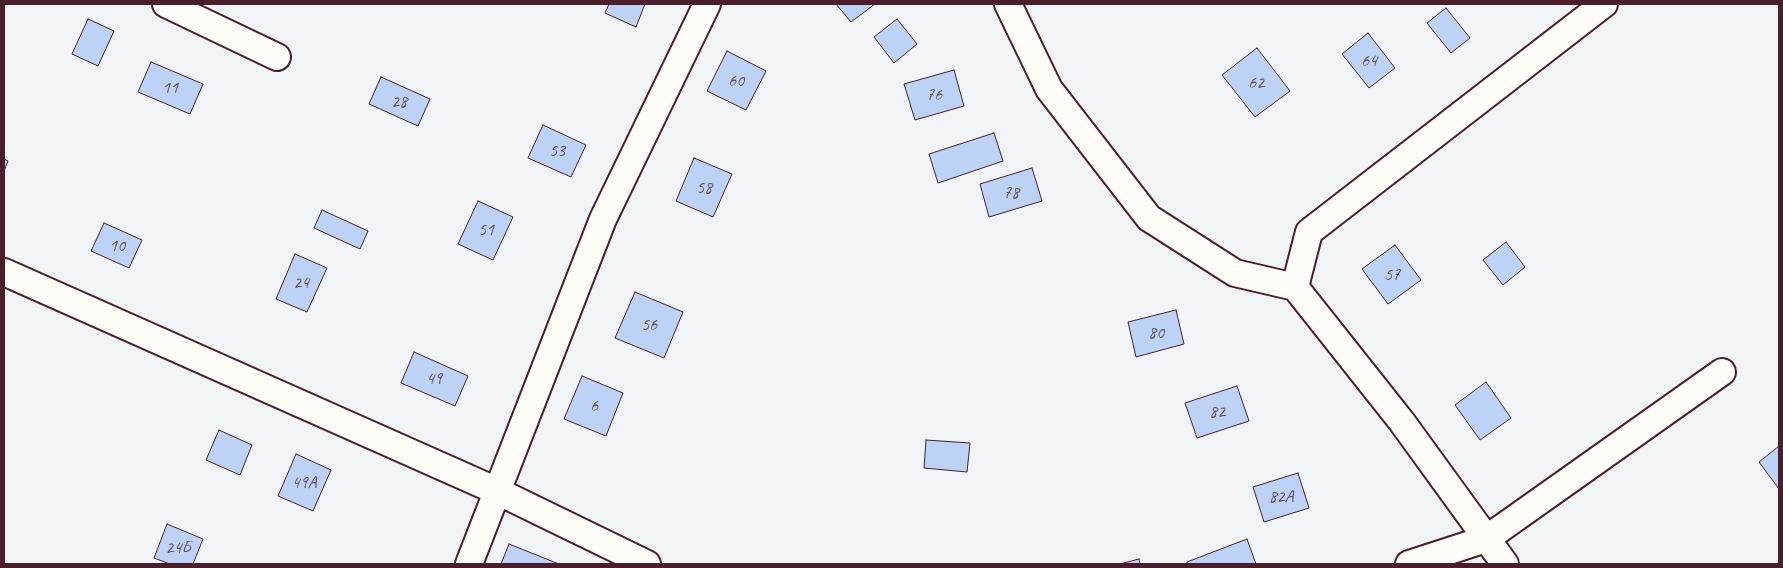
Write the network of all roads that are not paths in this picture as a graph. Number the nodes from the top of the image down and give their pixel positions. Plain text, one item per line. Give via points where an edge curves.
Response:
1 (166, 4) edge
2 (707, 4) edge
3 (1008, 4) edge
4 (1604, 4) edge
5 (277, 57) dead end
6 (4, 272) edge
7 (1295, 287) junction
8 (1722, 372) dead end
9 (497, 491) junction
10 (1486, 539) junction
11 (469, 564) edge
12 (647, 564) edge
13 (1409, 564) edge
14 (1505, 564) edge

1 - 5 street
2 - 9 street via 603,219
3 - 7 street via 1049,89 1149,218 1235,273
4 - 7 street via 1309,232
6 - 9 street
7 - 10 street via 1402,422
8 - 10 street
9 - 11 street
9 - 12 street
10 - 13 street
10 - 14 street

